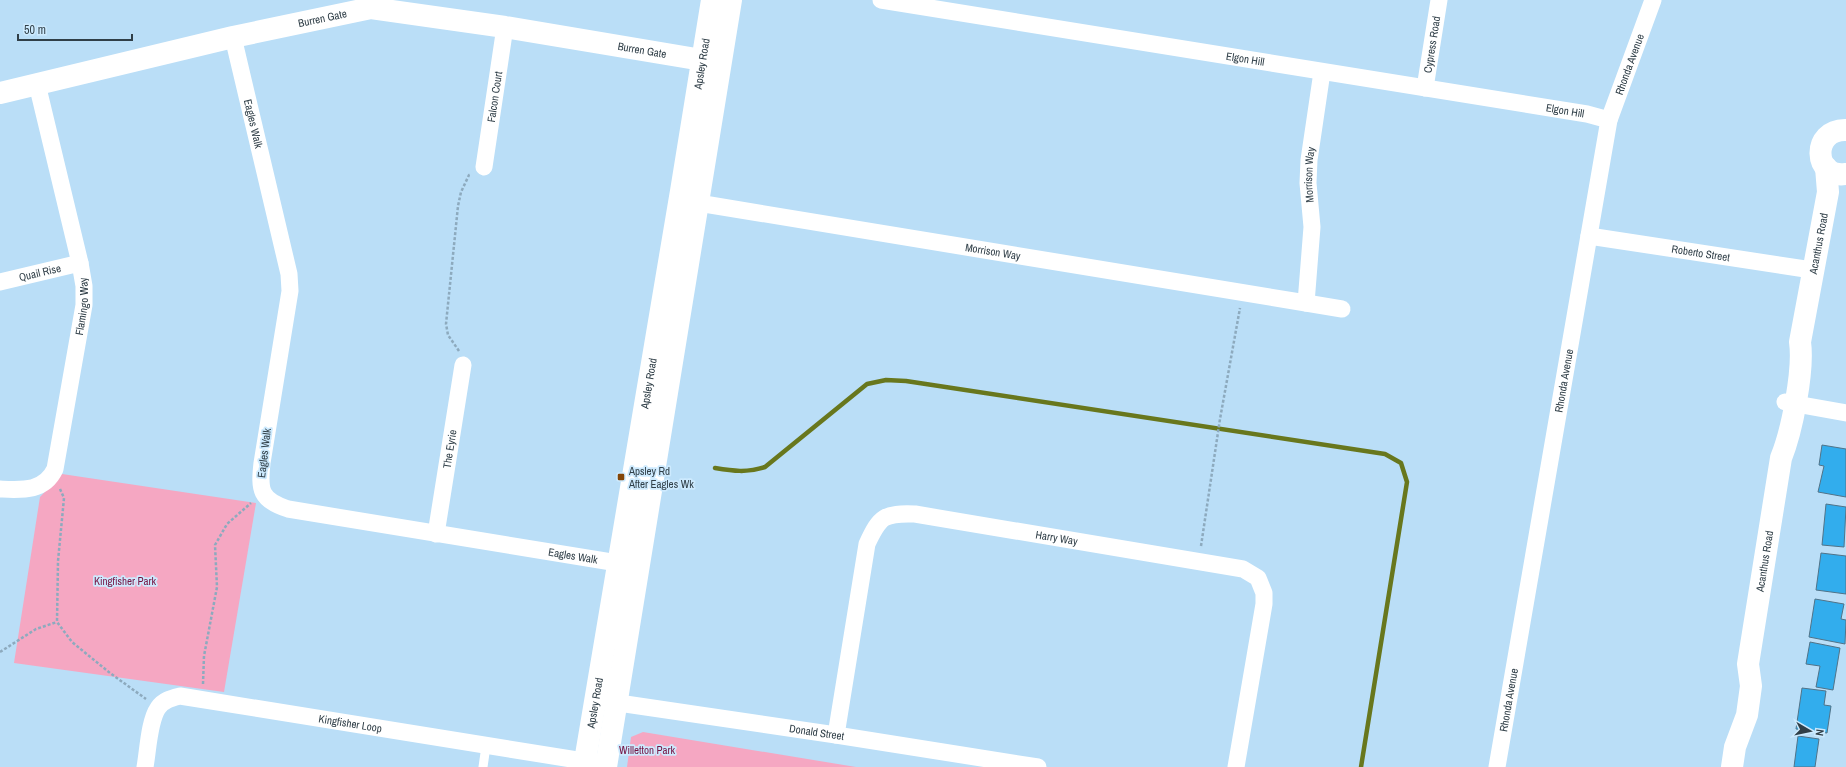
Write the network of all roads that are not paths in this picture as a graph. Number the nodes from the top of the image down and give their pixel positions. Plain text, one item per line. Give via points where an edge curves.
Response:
1 (712, 0) edge
2 (731, 0) edge
3 (881, 0) edge
4 (1439, 0) edge
5 (1653, 0) edge
6 (505, 27) junction
7 (233, 37) junction
8 (711, 61) junction
9 (1322, 72) junction
10 (37, 84) junction
11 (1425, 88) junction
12 (0, 93) edge
13 (1609, 120) junction
14 (1843, 126) edge
15 (484, 167) road end
16 (1835, 177) edge
17 (689, 202) junction
18 (1589, 236) junction
19 (80, 263) junction
20 (1812, 270) junction
21 (0, 282) edge
22 (1306, 303) junction
23 (1342, 309) dead end
24 (463, 365) road end
25 (1789, 402) junction
26 (1846, 413) edge
27 (0, 489) edge
28 (436, 534) junction
29 (628, 564) junction
30 (595, 700) junction
31 (617, 703) junction
32 (836, 735) junction
33 (486, 746) junction
34 (1734, 757) edge
35 (584, 764) edge
36 (606, 766) edge
37 (145, 767) edge
38 (483, 767) edge
39 (1038, 767) edge
40 (1236, 767) edge
41 (1497, 767) edge

1 - 8 street, Apsley Road
2 - 8 street, Apsley Road
3 - 9 street, Elgon Hill
4 - 11 street, Cypress Road
5 - 13 street, Rhonda Avenue
6 - 7 street, Burren Gate via 371,8
6 - 8 street, Burren Gate
6 - 15 street, Falcon Court
7 - 10 street, Burren Gate
7 - 28 street, Eagles Walk via 289,274 290,291 262,462 262,494 273,504 288,509
8 - 17 street, Apsley Road
9 - 11 street, Elgon Hill
9 - 22 street, Morrison Way via 1309,160 1308,183 1312,227
10 - 12 street, Burren Gate
10 - 19 street, Flamingo Way
11 - 13 street, Elgon Hill via 1587,114
13 - 18 street, Rhonda Avenue
14 - 16 street, Acanthus Road via 1826,137 1820,147 1822,163
16 - 20 street, Acanthus Road
17 - 22 street, Morrison Way
17 - 29 street, Apsley Road
18 - 20 street, Roberto Street
18 - 41 street, Rhonda Avenue
19 - 21 street, Quail Rise
19 - 27 street, Flamingo Way via 84,305 58,457 51,478 38,487 22,490
20 - 25 street, Acanthus Road via 1800,342 1802,356
22 - 23 street, Morrison Way
24 - 28 street, The Eyrie
25 - 26 street
25 - 34 street, Acanthus Road via 1788,440 1781,458 1748,664 1738,685 1732,714
28 - 29 street, Eagles Walk
29 - 30 street, Apsley Road
29 - 31 street, Apsley Road
30 - 31 street, Donald Street
30 - 35 street, Apsley Road
31 - 32 street, Donald Street
31 - 36 street, Apsley Road
32 - 39 street, Donald Street
32 - 40 street, Harry Way via 867,544 876,524 893,513 915,514 1243,569 1252,573 1258,578 1264,593 1264,604
33 - 35 street, Kingfisher Loop
33 - 37 street, Kingfisher Loop via 180,696 168,699 158,707 152,722
33 - 38 lane
35 - 36 street, Kingfisher Loop

